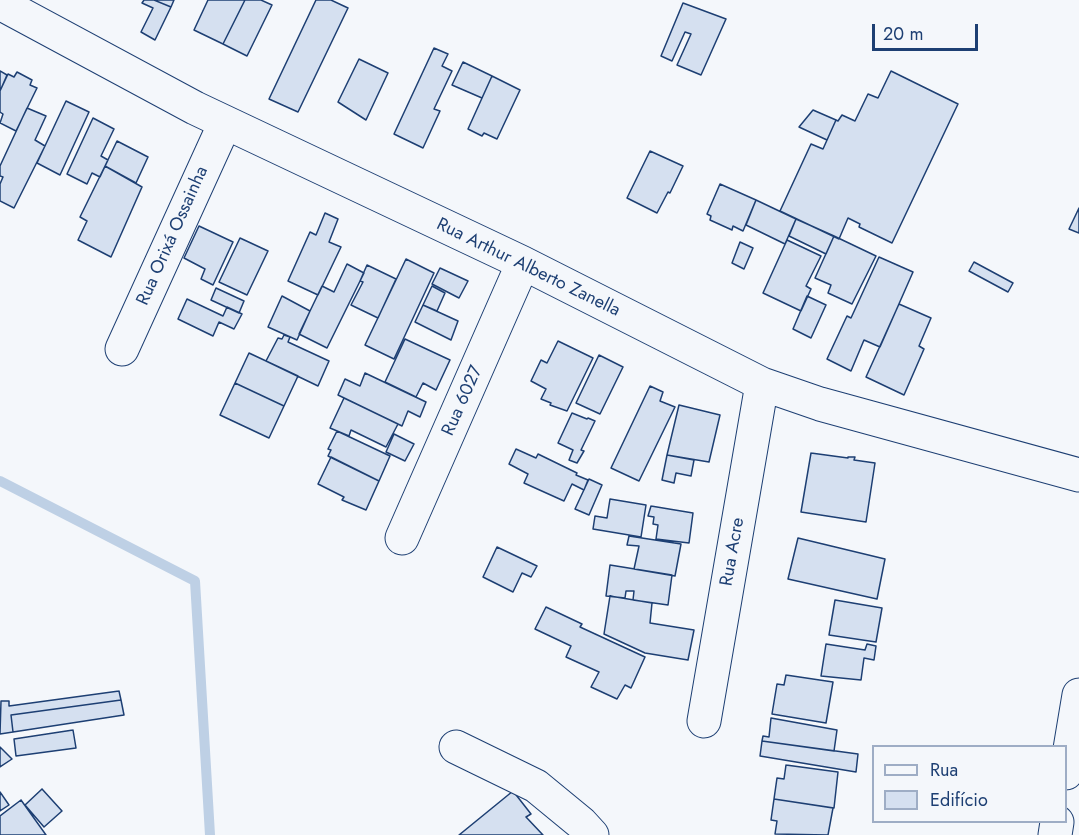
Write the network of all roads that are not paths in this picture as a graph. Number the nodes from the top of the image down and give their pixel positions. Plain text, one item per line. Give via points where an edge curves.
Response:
1 (0, 3) edge
2 (225, 123) junction
3 (523, 263) junction
4 (122, 349) dead end
5 (762, 384) junction
6 (1079, 475) edge
7 (402, 538) dead end
8 (1079, 695) edge
9 (704, 721) dead end
10 (456, 747) dead end
11 (1067, 762) edge
12 (592, 835) edge

1 - 2 street, Rua Arthur Alberto Zanella
2 - 3 street, Rua Arthur Alberto Zanella
2 - 4 street, Rua Orixá Ossainha
3 - 5 street, Rua Arthur Alberto Zanella
3 - 7 street, Rua 6027
5 - 6 street, Rua Arthur Alberto Zanella via 820,404
5 - 9 street, Rua Acre
8 - 11 street
10 - 12 street via 536,786

